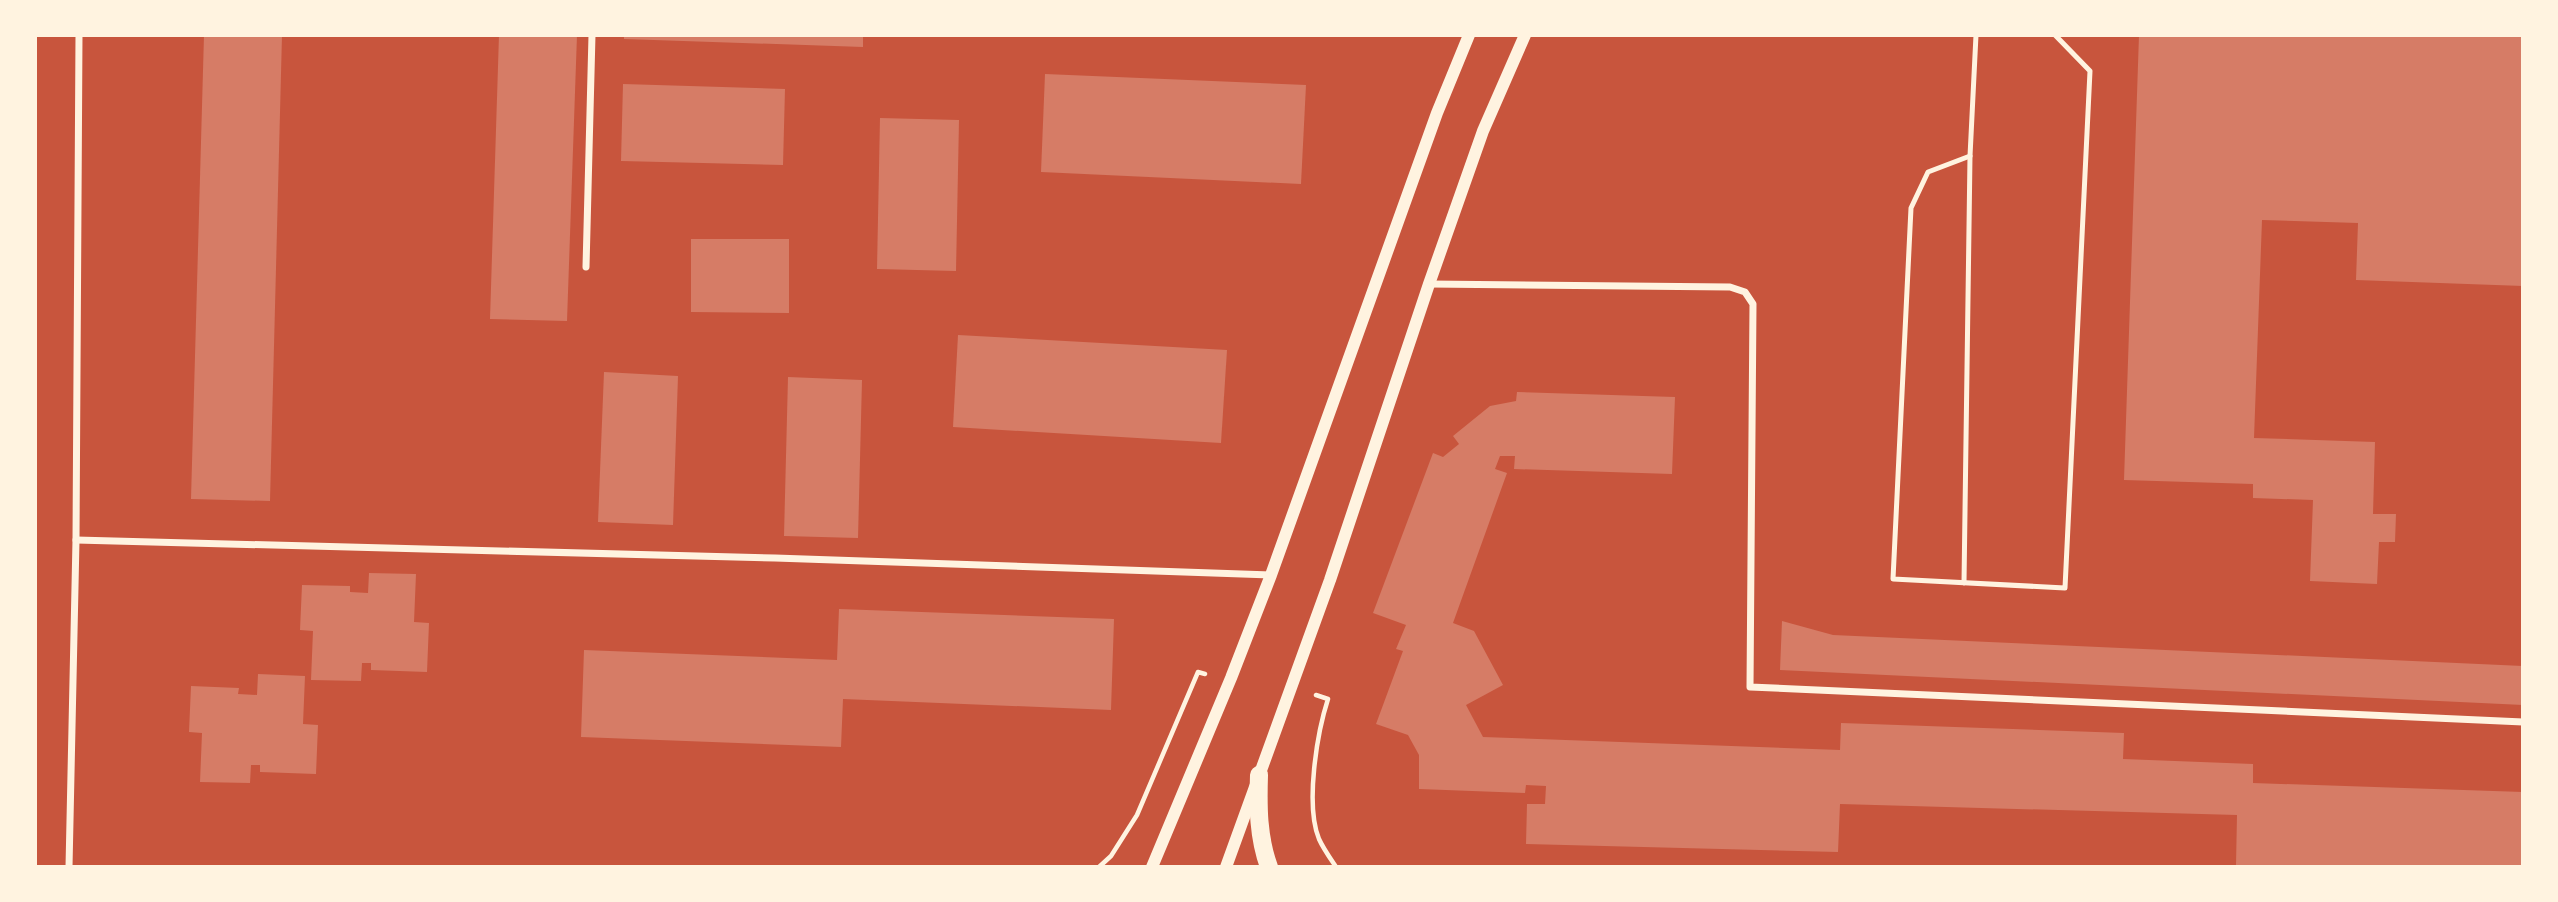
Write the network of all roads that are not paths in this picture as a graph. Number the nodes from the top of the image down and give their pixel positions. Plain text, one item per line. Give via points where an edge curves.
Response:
1 (79, 35) edge
2 (592, 35) edge
3 (1469, 35) edge
4 (1525, 35) edge
5 (1976, 35) edge
6 (2055, 35) edge
7 (1970, 156) junction
8 (586, 267) dead end
9 (1429, 284) junction
10 (76, 540) junction
11 (1271, 575) junction
12 (1964, 583) junction
13 (2523, 722) edge
14 (1259, 775) junction
15 (69, 867) edge
16 (1152, 867) edge
17 (1226, 867) edge
18 (1269, 867) edge

1 - 10 street
2 - 8 street
3 - 11 street
4 - 9 street via 1483,131
5 - 7 lane
6 - 12 lane via 2090,71 2065,588
7 - 12 lane
7 - 12 lane via 1928,172 1911,208 1893,579
9 - 13 street via 1730,287 1745,292 1753,304 1750,687
9 - 14 street
10 - 11 street
10 - 15 street
11 - 16 street
14 - 17 street
14 - 18 main road via 1258,812

